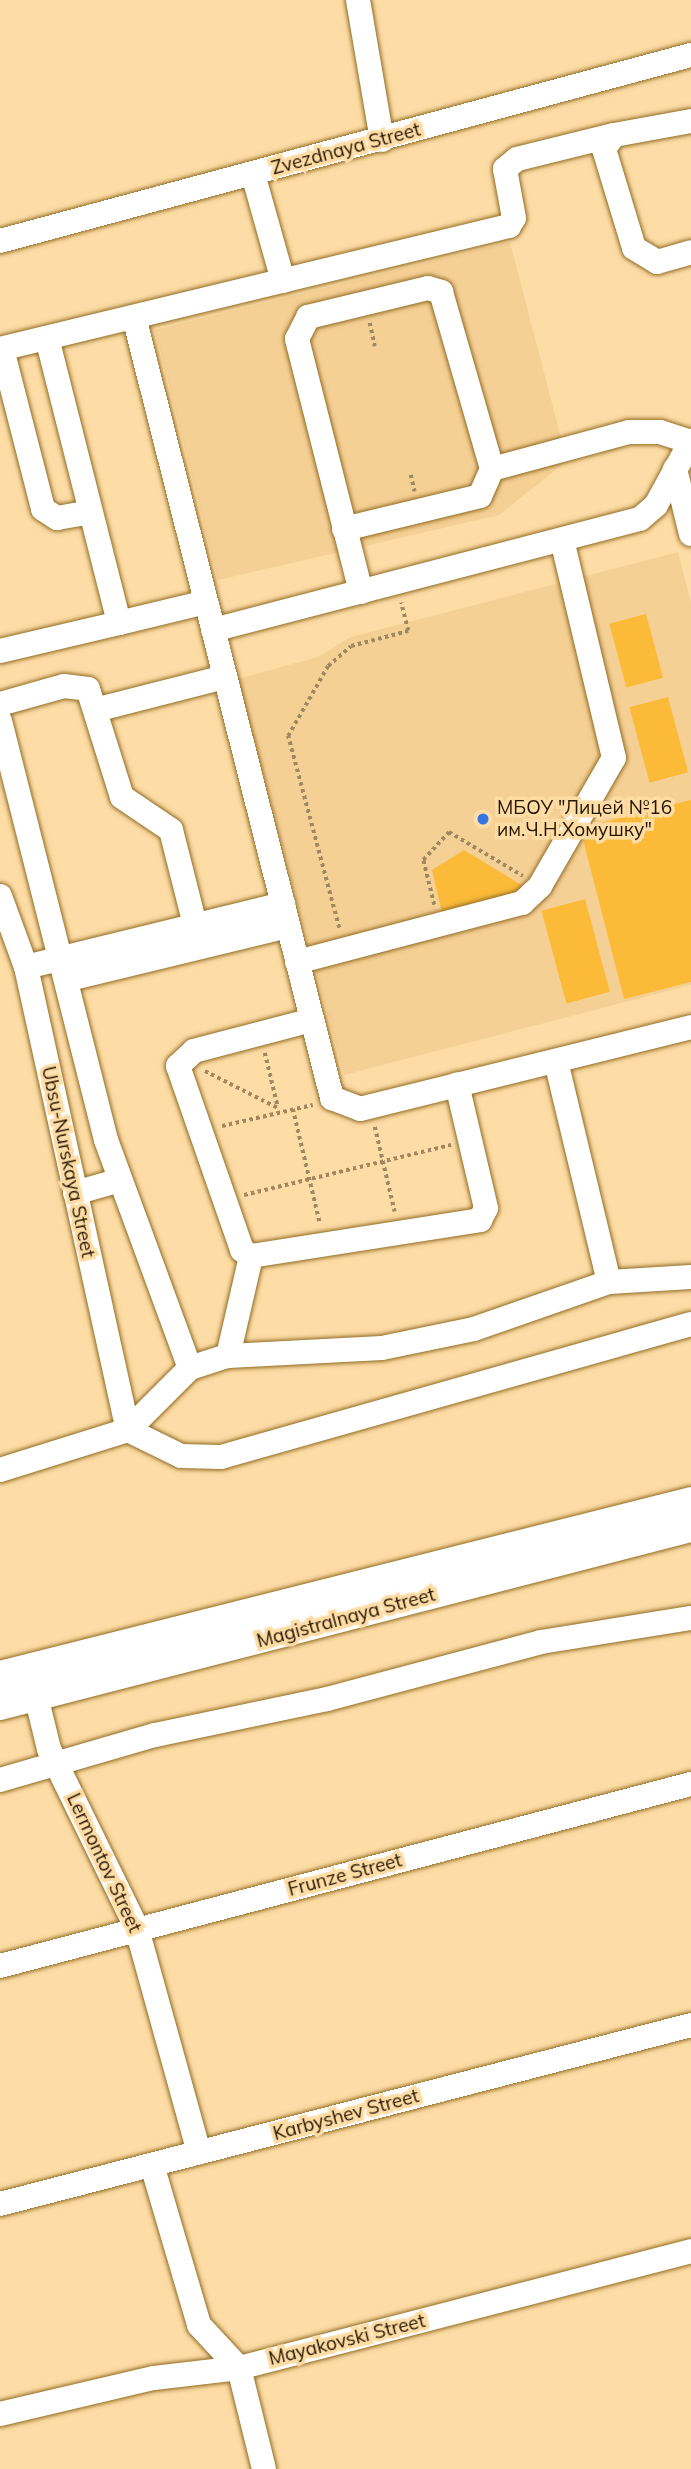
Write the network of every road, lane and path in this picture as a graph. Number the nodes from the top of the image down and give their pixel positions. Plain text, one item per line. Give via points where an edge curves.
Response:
1 (358, 0) edge
2 (691, 55) edge
3 (691, 121) edge
4 (614, 135) junction
5 (382, 139) junction
6 (253, 174) junction
7 (0, 241) edge
8 (691, 252) edge
9 (283, 281) junction
10 (134, 317) junction
11 (47, 338) junction
12 (1, 349) edge
13 (691, 441) edge
14 (492, 469) junction
15 (675, 469) junction
16 (90, 512) junction
17 (344, 529) junction
18 (691, 534) edge
19 (562, 540) junction
20 (395, 583) junction
21 (361, 592) junction
22 (206, 602) junction
23 (119, 623) junction
24 (213, 630) junction
25 (0, 651) edge
26 (225, 677) junction
27 (0, 704) edge
28 (99, 709) junction
29 (0, 721) edge
30 (540, 886) junction
31 (0, 896) edge
32 (285, 915) junction
33 (438, 924) junction
34 (195, 925) junction
35 (345, 950) junction
36 (297, 962) junction
37 (26, 967) junction
38 (66, 968) junction
39 (312, 1020) junction
40 (691, 1027) edge
41 (260, 1033) junction
42 (181, 1059) junction
43 (556, 1062) junction
44 (457, 1084) junction
45 (335, 1099) junction
46 (370, 1106) junction
47 (293, 1109) junction
48 (279, 1110) junction
49 (199, 1132) junction
50 (470, 1141) junction
51 (383, 1162) junction
52 (120, 1180) junction
53 (310, 1180) junction
54 (75, 1194) junction
55 (224, 1200) junction
56 (400, 1234) junction
57 (326, 1246) junction
58 (251, 1256) junction
59 (691, 1277) edge
60 (609, 1282) junction
61 (691, 1325) edge
62 (228, 1356) junction
63 (190, 1368) junction
64 (128, 1430) junction
65 (0, 1470) edge
66 (691, 1502) edge
67 (691, 1527) edge
68 (691, 1618) edge
69 (0, 1675) edge
70 (36, 1696) junction
71 (0, 1705) edge
72 (57, 1765) junction
73 (0, 1780) edge
74 (691, 1784) edge
75 (137, 1929) junction
76 (0, 1966) edge
77 (691, 2025) edge
78 (199, 2153) junction
79 (152, 2165) junction
80 (0, 2204) edge
81 (691, 2251) edge
82 (239, 2368) junction
83 (0, 2414) edge
84 (264, 2469) edge

1 - 5 street
2 - 5 street, Zvezdnaya Street
3 - 4 street
4 - 8 street via 604,149 634,248 657,262
4 - 9 street via 517,159 505,169 514,218 509,226
5 - 6 street, Zvezdnaya Street
6 - 7 street, Zvezdnaya Street
6 - 9 street
9 - 10 street
10 - 11 street
10 - 22 street
11 - 12 street
11 - 16 street
12 - 16 street via 45,513 57,519
13 - 14 street via 660,432 629,432
13 - 15 street
14 - 17 street via 481,496
14 - 17 street via 441,292 428,288 308,317 297,339
15 - 18 street
15 - 19 street via 647,516
16 - 23 street
17 - 21 street
19 - 20 street
19 - 30 street via 614,758
20 - 21 street
20 - 35 path via 408,631 351,646 328,666 288,736
21 - 24 street
22 - 23 street
22 - 24 street
23 - 25 street
24 - 26 street
26 - 28 street
26 - 32 street
27 - 28 street via 78,685 88,689
28 - 34 street via 122,797 171,830
29 - 38 street
30 - 33 street via 522,902
30 - 33 path via 449,832 423,860
31 - 37 street, Ubsu-Nurskaya Street
32 - 34 street
32 - 36 street
32 - 38 street
33 - 35 street
34 - 38 street
35 - 36 street
36 - 39 street
37 - 38 street
37 - 54 street, Ubsu-Nurskaya Street
38 - 52 street
39 - 41 street
39 - 45 street
40 - 43 street
41 - 42 street
41 - 48 path
42 - 48 path
42 - 49 street via 178,1074
43 - 44 street
43 - 60 street
44 - 46 street
44 - 50 street
45 - 46 street via 353,1110
45 - 47 path
46 - 51 path
47 - 48 path
47 - 53 path
48 - 49 path
49 - 55 street
50 - 51 path
50 - 56 street via 485,1214 473,1223
51 - 53 path
51 - 56 path
52 - 54 street
52 - 63 street
53 - 55 path
53 - 57 path
54 - 64 street, Ubsu-Nurskaya Street
55 - 58 street via 242,1250
56 - 57 street
57 - 58 street
58 - 62 street
59 - 60 street
60 - 62 street via 474,1329 382,1348
61 - 64 street via 220,1457 181,1456
62 - 63 street
63 - 64 street
64 - 65 street
66 - 69 main road, Magistralnaya Street
67 - 70 main road, Magistralnaya Street
68 - 72 street via 541,1642
70 - 71 main road, Magistralnaya Street
70 - 72 street, Lermontov Street
72 - 73 street
72 - 75 street, Lermontov Street
74 - 75 street, Frunze Street
75 - 76 street, Frunze Street
75 - 78 street, Lermontov Street
77 - 78 street, Karbyshev Street
78 - 79 street, Karbyshev Street
79 - 80 street, Karbyshev Street
79 - 82 street via 199,2325
81 - 82 street, Mayakovski Street
82 - 83 street, Mayakovski Street via 154,2378
82 - 84 street

